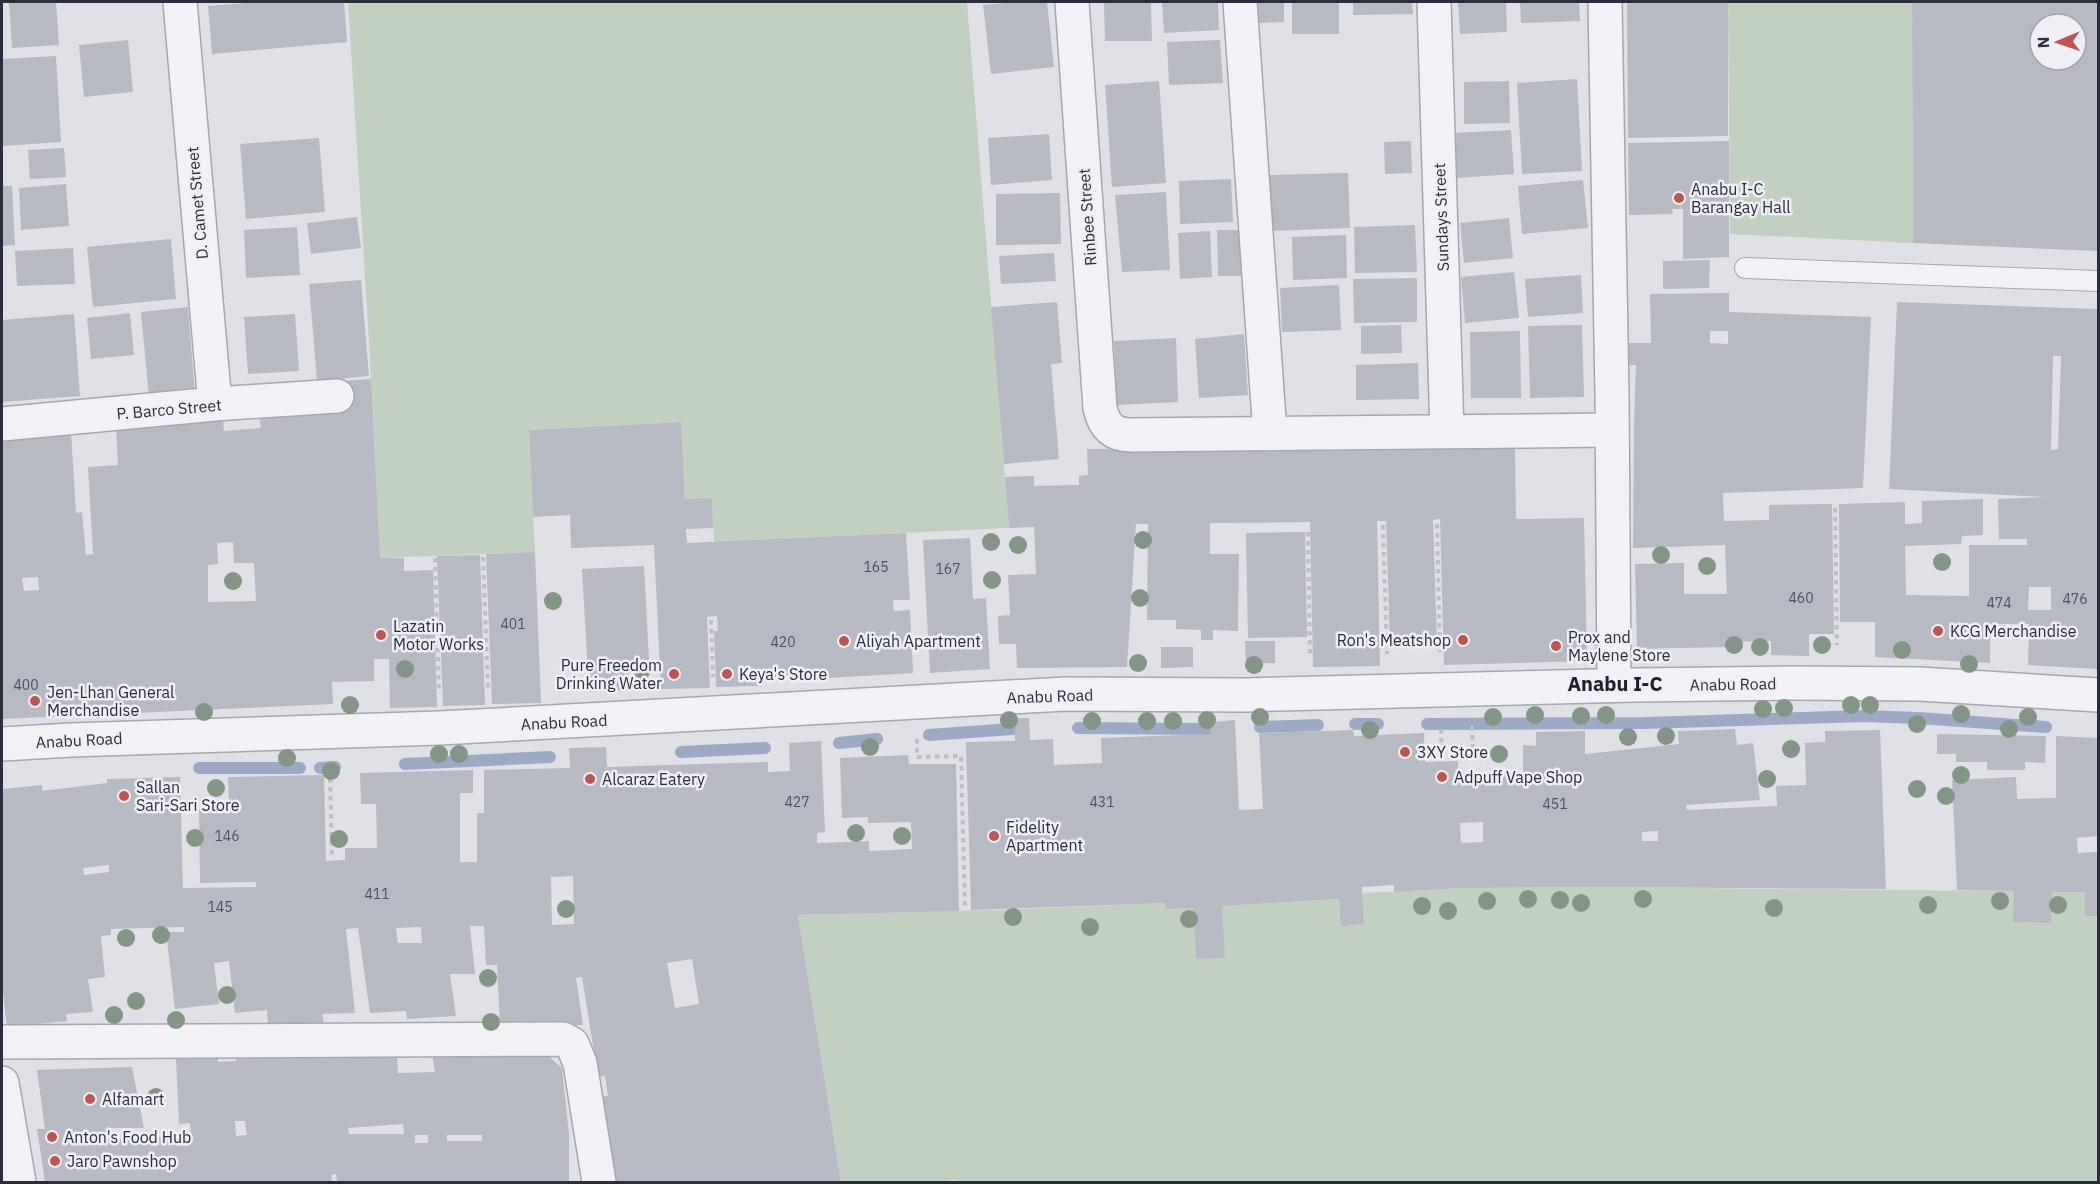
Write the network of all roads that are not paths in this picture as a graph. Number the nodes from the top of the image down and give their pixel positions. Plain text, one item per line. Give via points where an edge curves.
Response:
1 (180, 2) edge
2 (1072, 2) edge
3 (1240, 2) edge
4 (1434, 2) edge
5 (1605, 2) edge
6 (1745, 268) dead end
7 (2098, 281) edge
8 (336, 396) dead end
9 (215, 404) junction
10 (2, 424) edge
11 (1612, 430) junction
12 (1447, 432) junction
13 (1270, 434) junction
14 (1614, 685) junction
15 (2098, 695) edge
16 (2, 744) edge
17 (2, 1042) edge
18 (2, 1083) edge
19 (19, 1182) edge
20 (599, 1182) edge

1 - 9 street, D. Camet Street
2 - 13 street, Rinbee Street via 1103,420 1120,435
3 - 13 street
4 - 12 street, Sundays Street
5 - 11 street
6 - 7 lane
8 - 9 street, P. Barco Street
9 - 10 street, P. Barco Street
11 - 12 street
11 - 14 street
12 - 13 street
14 - 15 street, Anabu Road via 1920,684
14 - 16 street, Anabu Road via 1245,695 1065,694 490,726
17 - 20 street via 563,1039 572,1044 580,1063
18 - 19 street

